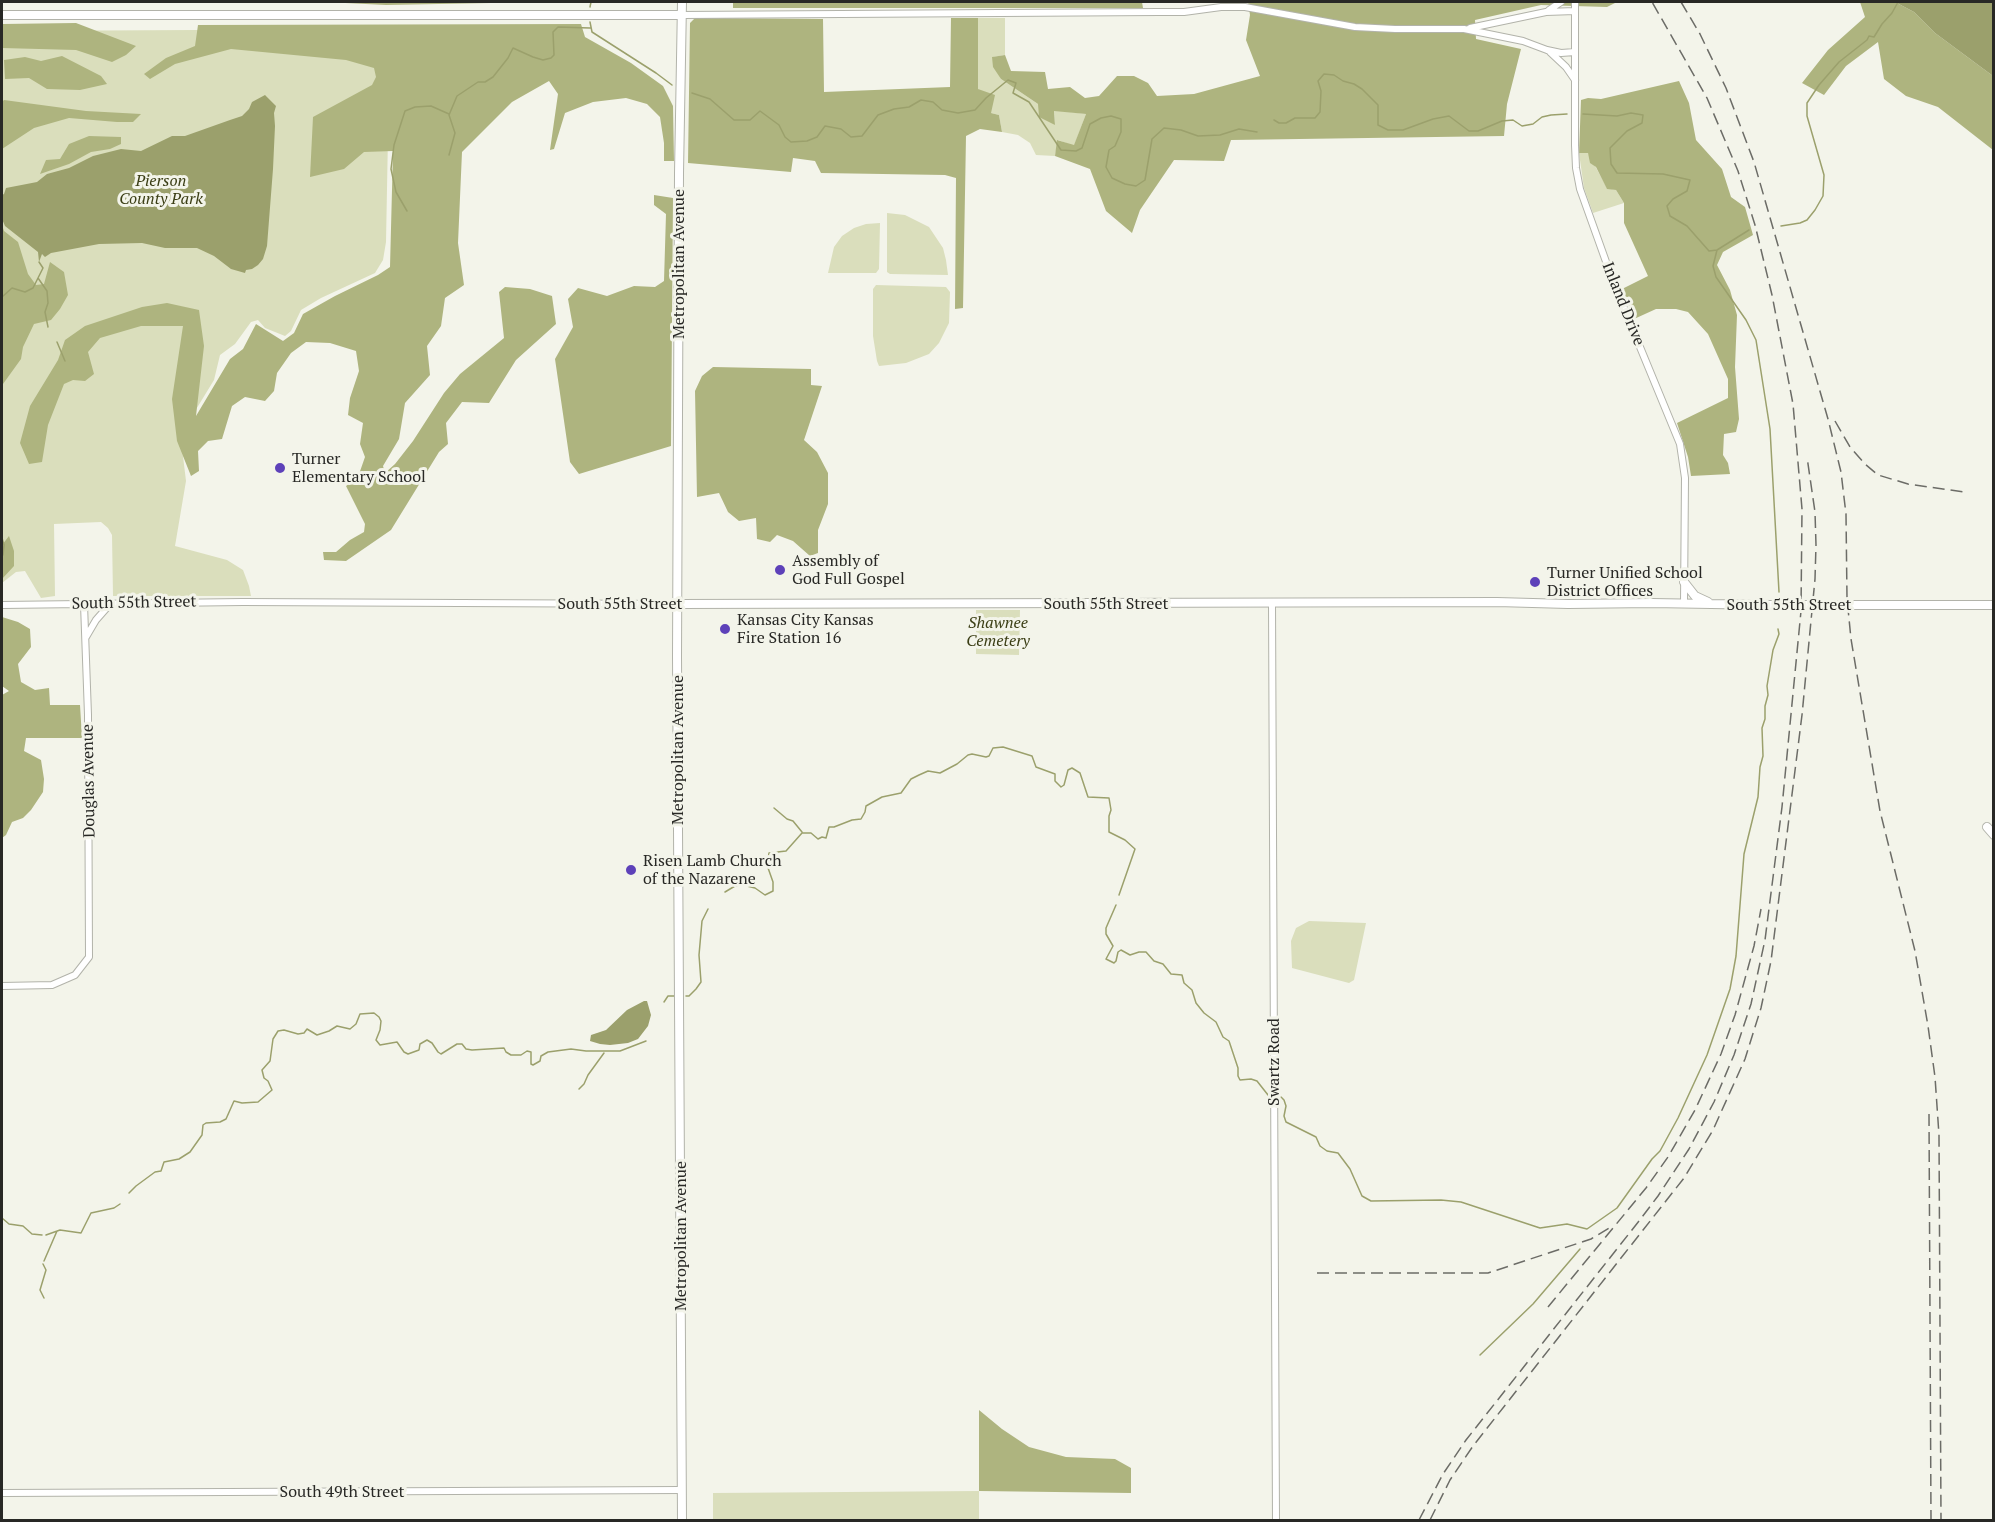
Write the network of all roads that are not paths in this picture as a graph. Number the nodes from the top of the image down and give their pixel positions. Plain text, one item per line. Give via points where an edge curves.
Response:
1 (682, 2) edge
2 (1561, 2) edge
3 (1575, 2) edge
4 (1575, 11) junction
5 (1546, 12) junction
6 (2, 15) edge
7 (682, 15) junction
8 (1464, 29) junction
9 (1547, 50) junction
10 (1575, 52) junction
11 (1575, 80) junction
12 (1684, 582) junction
13 (111, 603) junction
14 (1272, 603) junction
15 (1684, 603) junction
16 (84, 604) junction
17 (678, 604) junction
18 (1713, 604) junction
19 (2, 605) edge
20 (1994, 605) edge
21 (86, 637) junction
22 (1994, 826) edge
23 (1994, 835) edge
24 (2, 986) edge
25 (682, 1491) junction
26 (2, 1493) edge
27 (682, 1521) edge
28 (1276, 1521) edge

1 - 7 main road, Metropolitan Avenue
2 - 5 street
3 - 4 street, Inland Drive
4 - 5 street
4 - 10 street, Inland Drive
5 - 8 street
6 - 7 main road
7 - 8 street via 1159,12 1245,7 1355,27
7 - 17 main road, Metropolitan Avenue
8 - 9 street
9 - 10 street
9 - 11 street
10 - 11 street, Inland Drive
11 - 12 street, Inland Drive via 1576,168 1580,189 1614,284 1680,444 1685,478
12 - 15 street, Inland Drive
12 - 18 main road via 1695,596
13 - 16 street, South 55th Street
13 - 17 street, South 55th Street
13 - 21 street
14 - 15 main road, South 55th Street
14 - 17 main road, South 55th Street
14 - 28 street, Swartz Road
15 - 18 main road, South 55th Street
16 - 19 street, South 55th Street
16 - 21 street, Douglas Avenue
17 - 25 main road, Metropolitan Avenue
18 - 20 main road, South 55th Street, bridge
21 - 24 street, Douglas Avenue via 89,957 75,975 52,985
22 - 23 main road via 1987,827
25 - 26 street, South 49th Street
25 - 27 main road, Metropolitan Avenue

